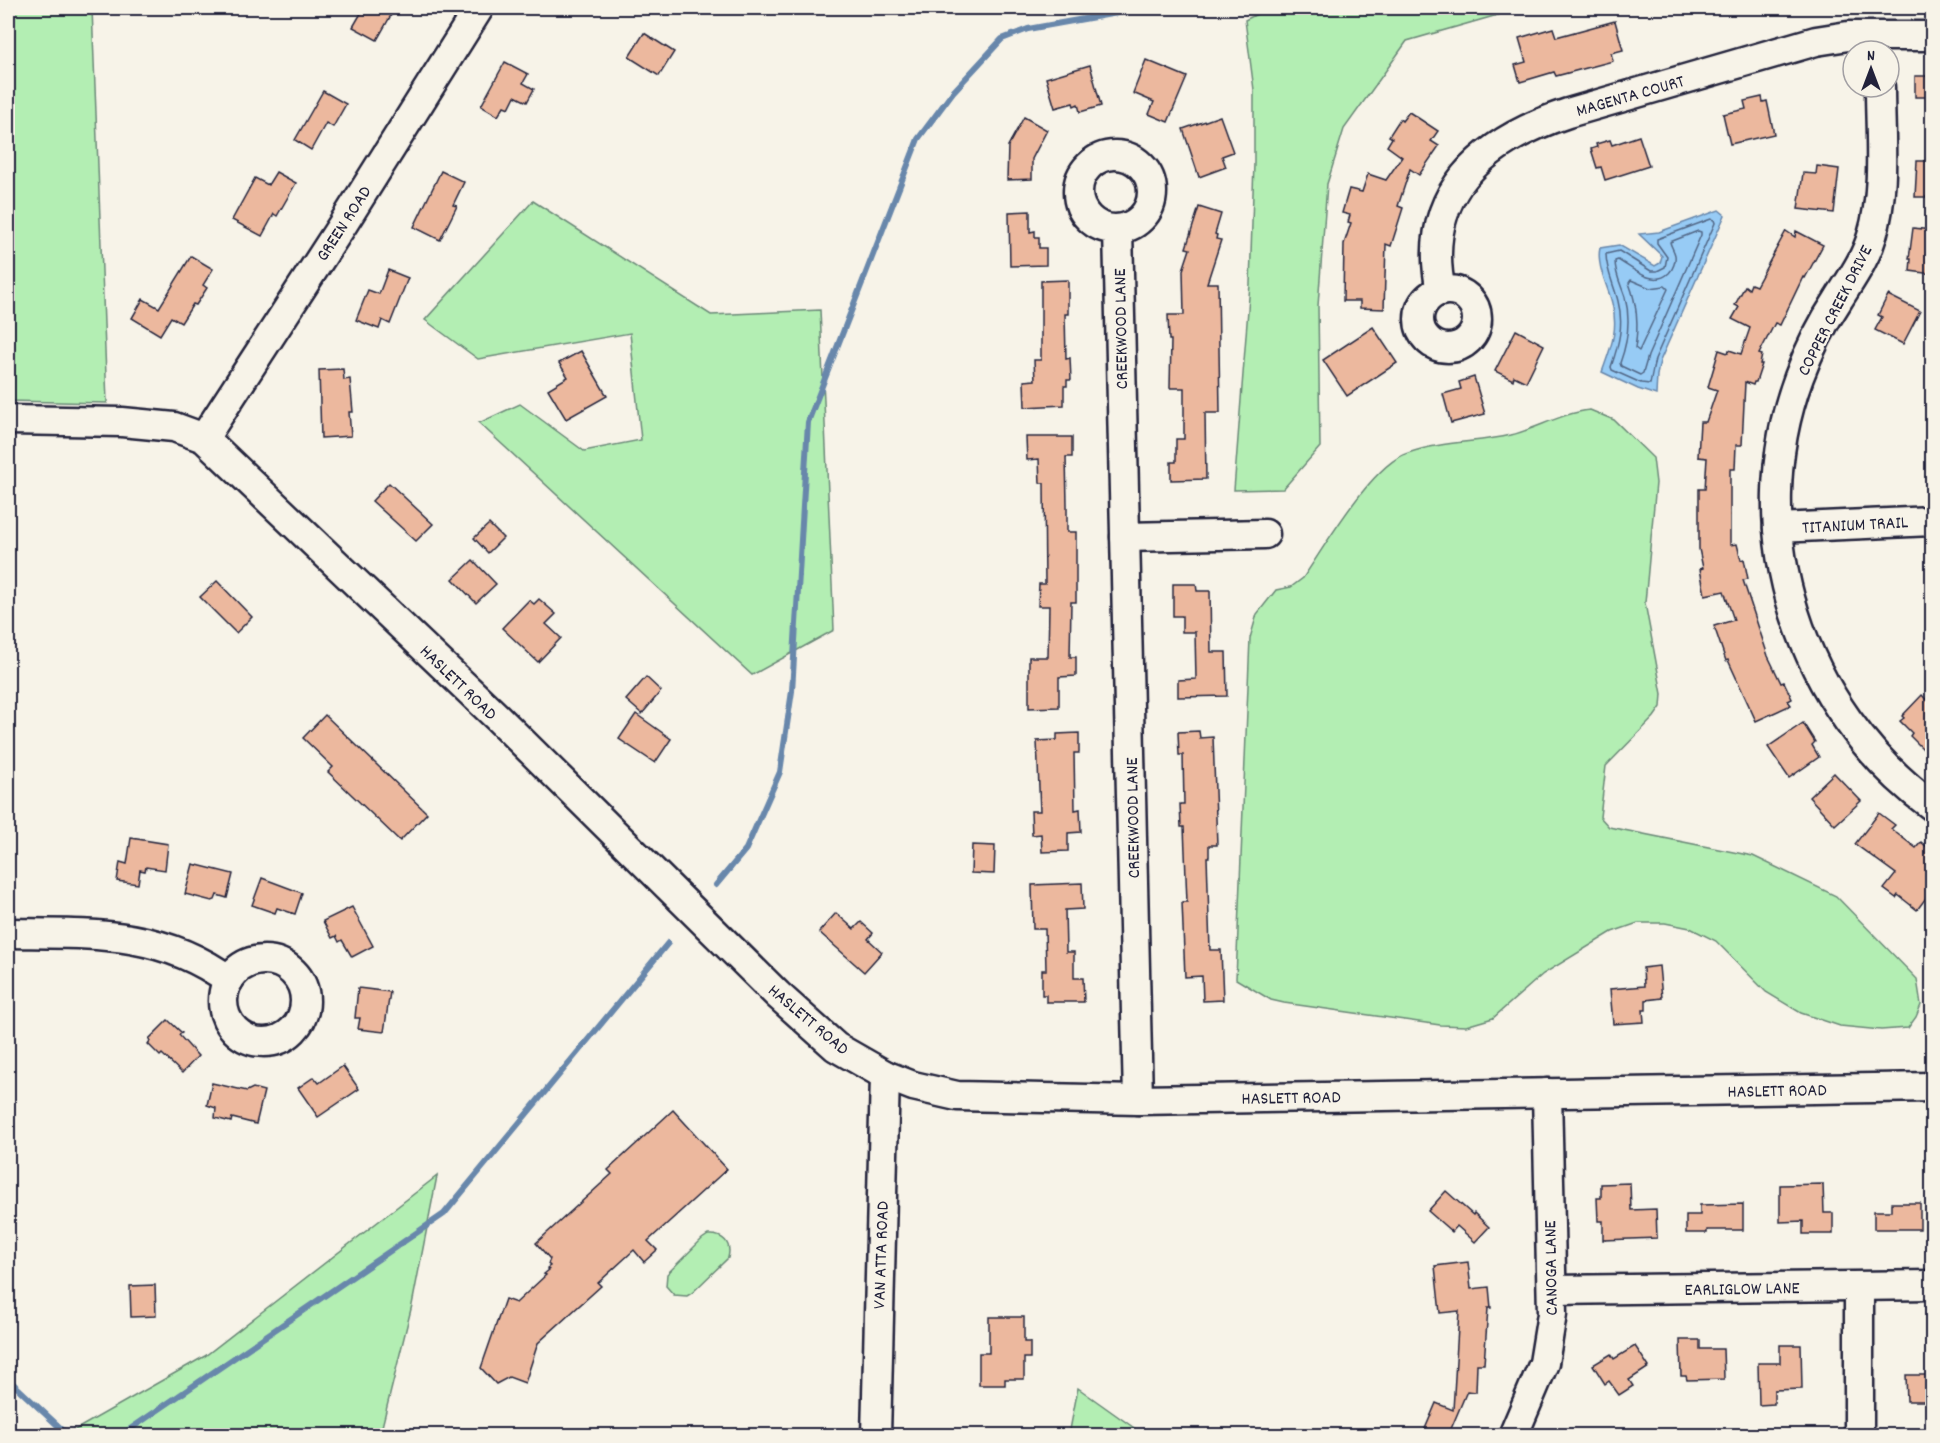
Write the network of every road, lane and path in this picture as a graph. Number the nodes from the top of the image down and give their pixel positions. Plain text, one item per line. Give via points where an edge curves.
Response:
1 (479, 8) edge
2 (1932, 36) edge
3 (1860, 39) edge
4 (1901, 41) edge
5 (1880, 99) edge
6 (1118, 229) dead end
7 (1441, 291) dead end
8 (8, 420) edge
9 (204, 438) junction
10 (1932, 521) edge
11 (1778, 528) junction
12 (1265, 534) dead end
13 (1125, 537) junction
14 (1932, 806) edge
15 (8, 933) edge
16 (229, 980) dead end
17 (885, 1075) junction
18 (1932, 1087) edge
19 (1546, 1093) junction
20 (1138, 1100) junction
21 (1932, 1285) edge
22 (1859, 1287) junction
23 (1552, 1290) junction
24 (876, 1436) edge
25 (1514, 1436) edge
26 (1858, 1436) edge

1 - 9 street, GREEN ROAD
2 - 4 street, MAGENTA COURT
3 - 7 street, MAGENTA COURT via 1848,36 1816,41 1548,119 1515,135 1470,167 1449,200 1437,236
5 - 11 street, COPPER CREEK DRIVE via 1880,197 1876,218 1863,260 1823,325 1790,407 1781,455
6 - 13 street, CREEKWOOD LANE
8 - 9 street, HASLETT ROAD via 122,422 174,427
9 - 17 street, HASLETT ROAD via 497,717 777,995 836,1047
10 - 11 street, TITANIUM TRAIL
11 - 14 street, COPPER CREEK DRIVE via 1790,599 1820,677 1835,704 1873,753
12 - 13 street
13 - 20 street, CREEKWOOD LANE
15 - 16 street via 130,938 163,945 210,966
17 - 20 street, HASLETT ROAD via 957,1096
17 - 24 street, VAN ATTA ROAD
18 - 19 street, HASLETT ROAD
19 - 20 street, HASLETT ROAD
19 - 23 street, CANOGA LANE
21 - 22 street, EARLIGLOW LANE
22 - 23 street, EARLIGLOW LANE
22 - 26 street
23 - 25 street, CANOGA LANE via 1544,1363

